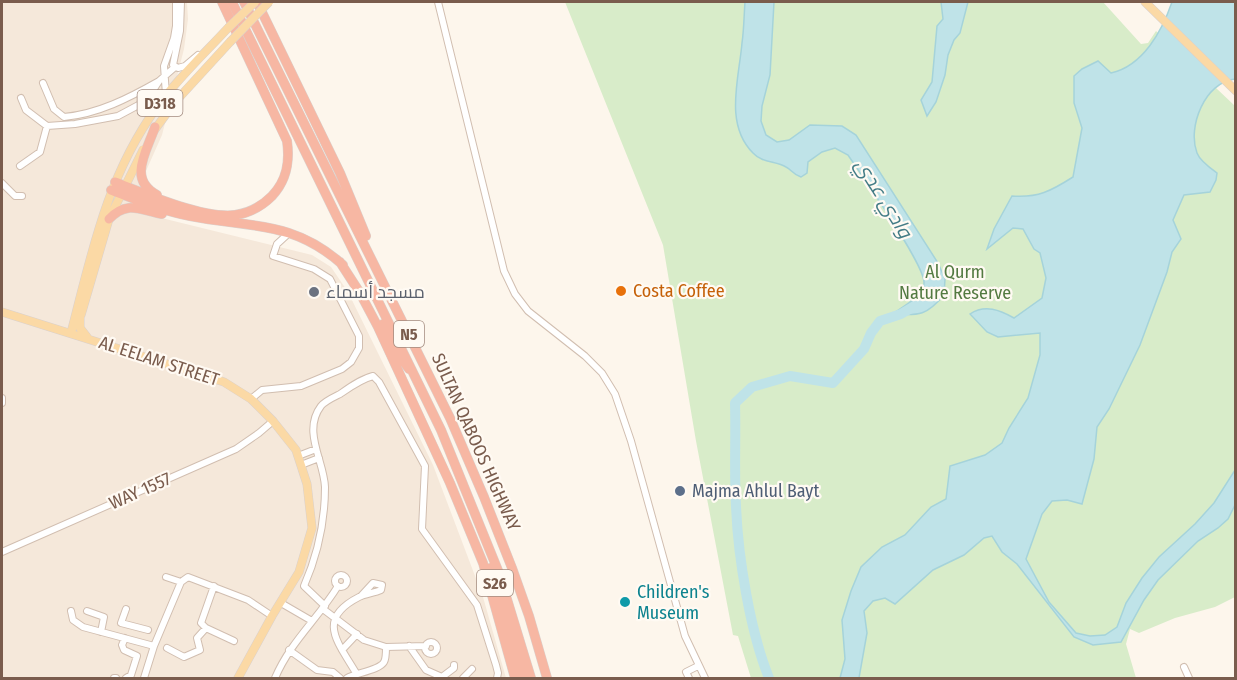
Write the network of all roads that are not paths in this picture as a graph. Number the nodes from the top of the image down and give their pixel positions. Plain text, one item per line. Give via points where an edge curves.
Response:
1 (176, 2) edge
2 (181, 2) edge
3 (220, 2) edge
4 (232, 2) edge
5 (244, 2) edge
6 (256, 2) edge
7 (269, 2) edge
8 (438, 2) edge
9 (1148, 5) edge
10 (219, 38) junction
11 (235, 39) junction
12 (175, 67) junction
13 (161, 79) junction
14 (43, 83) dead end
15 (1236, 91) edge
16 (166, 95) junction
17 (21, 98) dead end
18 (47, 126) junction
19 (155, 128) junction
20 (20, 166) dead end
21 (2, 183) edge
22 (118, 188) junction
23 (22, 196) dead end
24 (179, 210) junction
25 (109, 219) junction
26 (265, 226) junction
27 (290, 232) junction
28 (277, 244) junction
29 (340, 262) junction
30 (376, 267) junction
31 (2, 312) edge
32 (79, 314) junction
33 (58, 329) junction
34 (73, 333) junction
35 (88, 338) junction
36 (421, 385) junction
37 (2, 398) edge
38 (251, 399) junction
39 (2, 403) edge
40 (273, 421) junction
41 (316, 449) junction
42 (298, 456) junction
43 (319, 458) junction
44 (301, 465) junction
45 (466, 488) junction
46 (2, 552) edge
47 (166, 577) dead end
48 (181, 582) junction
49 (214, 586) junction
50 (338, 586) dead end
51 (361, 596) dead end
52 (281, 603) junction
53 (324, 608) junction
54 (126, 609) dead end
55 (71, 611) dead end
56 (87, 612) dead end
57 (272, 616) junction
58 (334, 617) junction
59 (312, 621) junction
60 (206, 628) junction
61 (101, 632) junction
62 (357, 634) junction
63 (125, 638) junction
64 (234, 641) dead end
65 (138, 642) junction
66 (154, 646) junction
67 (409, 646) junction
68 (426, 646) dead end
69 (386, 647) junction
70 (167, 648) dead end
71 (288, 650) junction
72 (342, 650) junction
73 (454, 665) dead end
74 (698, 666) junction
75 (1184, 668) dead end
76 (472, 669) dead end
77 (356, 673) junction
78 (126, 678) edge
79 (144, 678) edge
80 (238, 678) edge
81 (274, 678) edge
82 (340, 678) edge
83 (347, 678) edge
84 (443, 678) edge
85 (464, 678) edge
86 (497, 678) edge
87 (515, 678) edge
88 (523, 678) edge
89 (531, 678) edge
90 (547, 678) edge
91 (688, 678) edge
92 (705, 678) edge
93 (1189, 678) edge

1 - 13 street via 176,26
2 - 12 street via 180,31 172,61
3 - 11 highway
4 - 36 highway, SULTAN QABOOS HIGHWAY / N5
5 - 30 highway, SULTAN QABOOS HIGHWAY / N5
6 - 10 main road, D318, bridge
6 - 30 highway via 355,206
7 - 11 main road, D318, bridge
8 - 74 street via 504,271 528,311 585,356 615,394 685,636
9 - 15 main road
10 - 12 street via 185,66
10 - 16 main road, D318
11 - 19 main road, D318
11 - 24 highway via 285,135 289,155 285,176 266,203 245,213
12 - 13 street
13 - 14 street via 122,101 64,117 54,109
13 - 16 street
13 - 18 street via 146,101 118,116
16 - 22 main road, D318 via 139,136
17 - 18 street via 26,110
18 - 20 street via 40,152
19 - 22 main road, D318
19 - 24 highway via 141,166 141,179 150,191
21 - 23 street via 15,196
22 - 24 highway
22 - 25 main road, D318
22 - 32 main road, D318 via 93,245
24 - 25 highway via 161,213 128,207
24 - 26 highway
25 - 32 main road, D318
26 - 27 highway
26 - 28 street
27 - 28 street
27 - 29 highway
28 - 38 street via 273,256 314,269 330,279 359,336 359,348 342,369 301,386 262,390
29 - 36 highway via 361,284 401,358
29 - 87 highway via 378,327 450,483 483,563
30 - 90 highway, SULTAN QABOOS HIGHWAY / N5 via 484,497 529,616
31 - 33 main road, AL EELAM STREET
32 - 33 main road
32 - 34 main road, D318
32 - 35 main road via 81,328
33 - 34 main road, AL EELAM STREET
34 - 35 main road, AL EELAM STREET
35 - 38 main road, AL EELAM STREET via 224,382
36 - 45 highway, SULTAN QABOOS HIGHWAY / N5
37 - 39 street
38 - 40 main road, AL EELAM STREET
40 - 42 main road, AL EELAM STREET
40 - 46 street, WAY 1557 via 236,449
41 - 42 street
41 - 43 street
41 - 86 street via 314,427 321,406 367,377 376,378 425,466 422,529 477,605
42 - 44 main road, AL EELAM STREET
43 - 44 street
43 - 53 street via 324,475 320,544 304,586
44 - 52 main road, AL EELAM STREET via 312,528 299,572
45 - 88 highway, S26
45 - 89 highway, SULTAN QABOOS HIGHWAY / N5 via 499,573
47 - 48 street
48 - 49 street via 188,577
48 - 66 street
49 - 57 street via 248,600
49 - 60 street via 201,620
50 - 53 street
51 - 58 street
52 - 57 main road, AL EELAM STREET
52 - 59 street
53 - 58 street
53 - 59 street
54 - 65 street via 121,623 145,629
55 - 61 street via 78,624
56 - 61 street via 104,616
57 - 80 main road, AL EELAM STREET
58 - 62 street
58 - 72 street via 332,626
59 - 71 street
60 - 64 street
60 - 70 street via 197,638 200,650 184,657
61 - 63 street
62 - 69 street
62 - 72 street
63 - 65 street
63 - 78 street via 124,650 136,656 131,675
65 - 66 street
66 - 79 street
67 - 68 street
67 - 69 street
67 - 84 street via 426,670
69 - 77 street via 380,666
71 - 81 street
71 - 82 street via 316,670 333,672
72 - 77 street
73 - 84 street
74 - 91 street via 686,672
74 - 92 street
75 - 93 street
76 - 85 street
77 - 83 street

